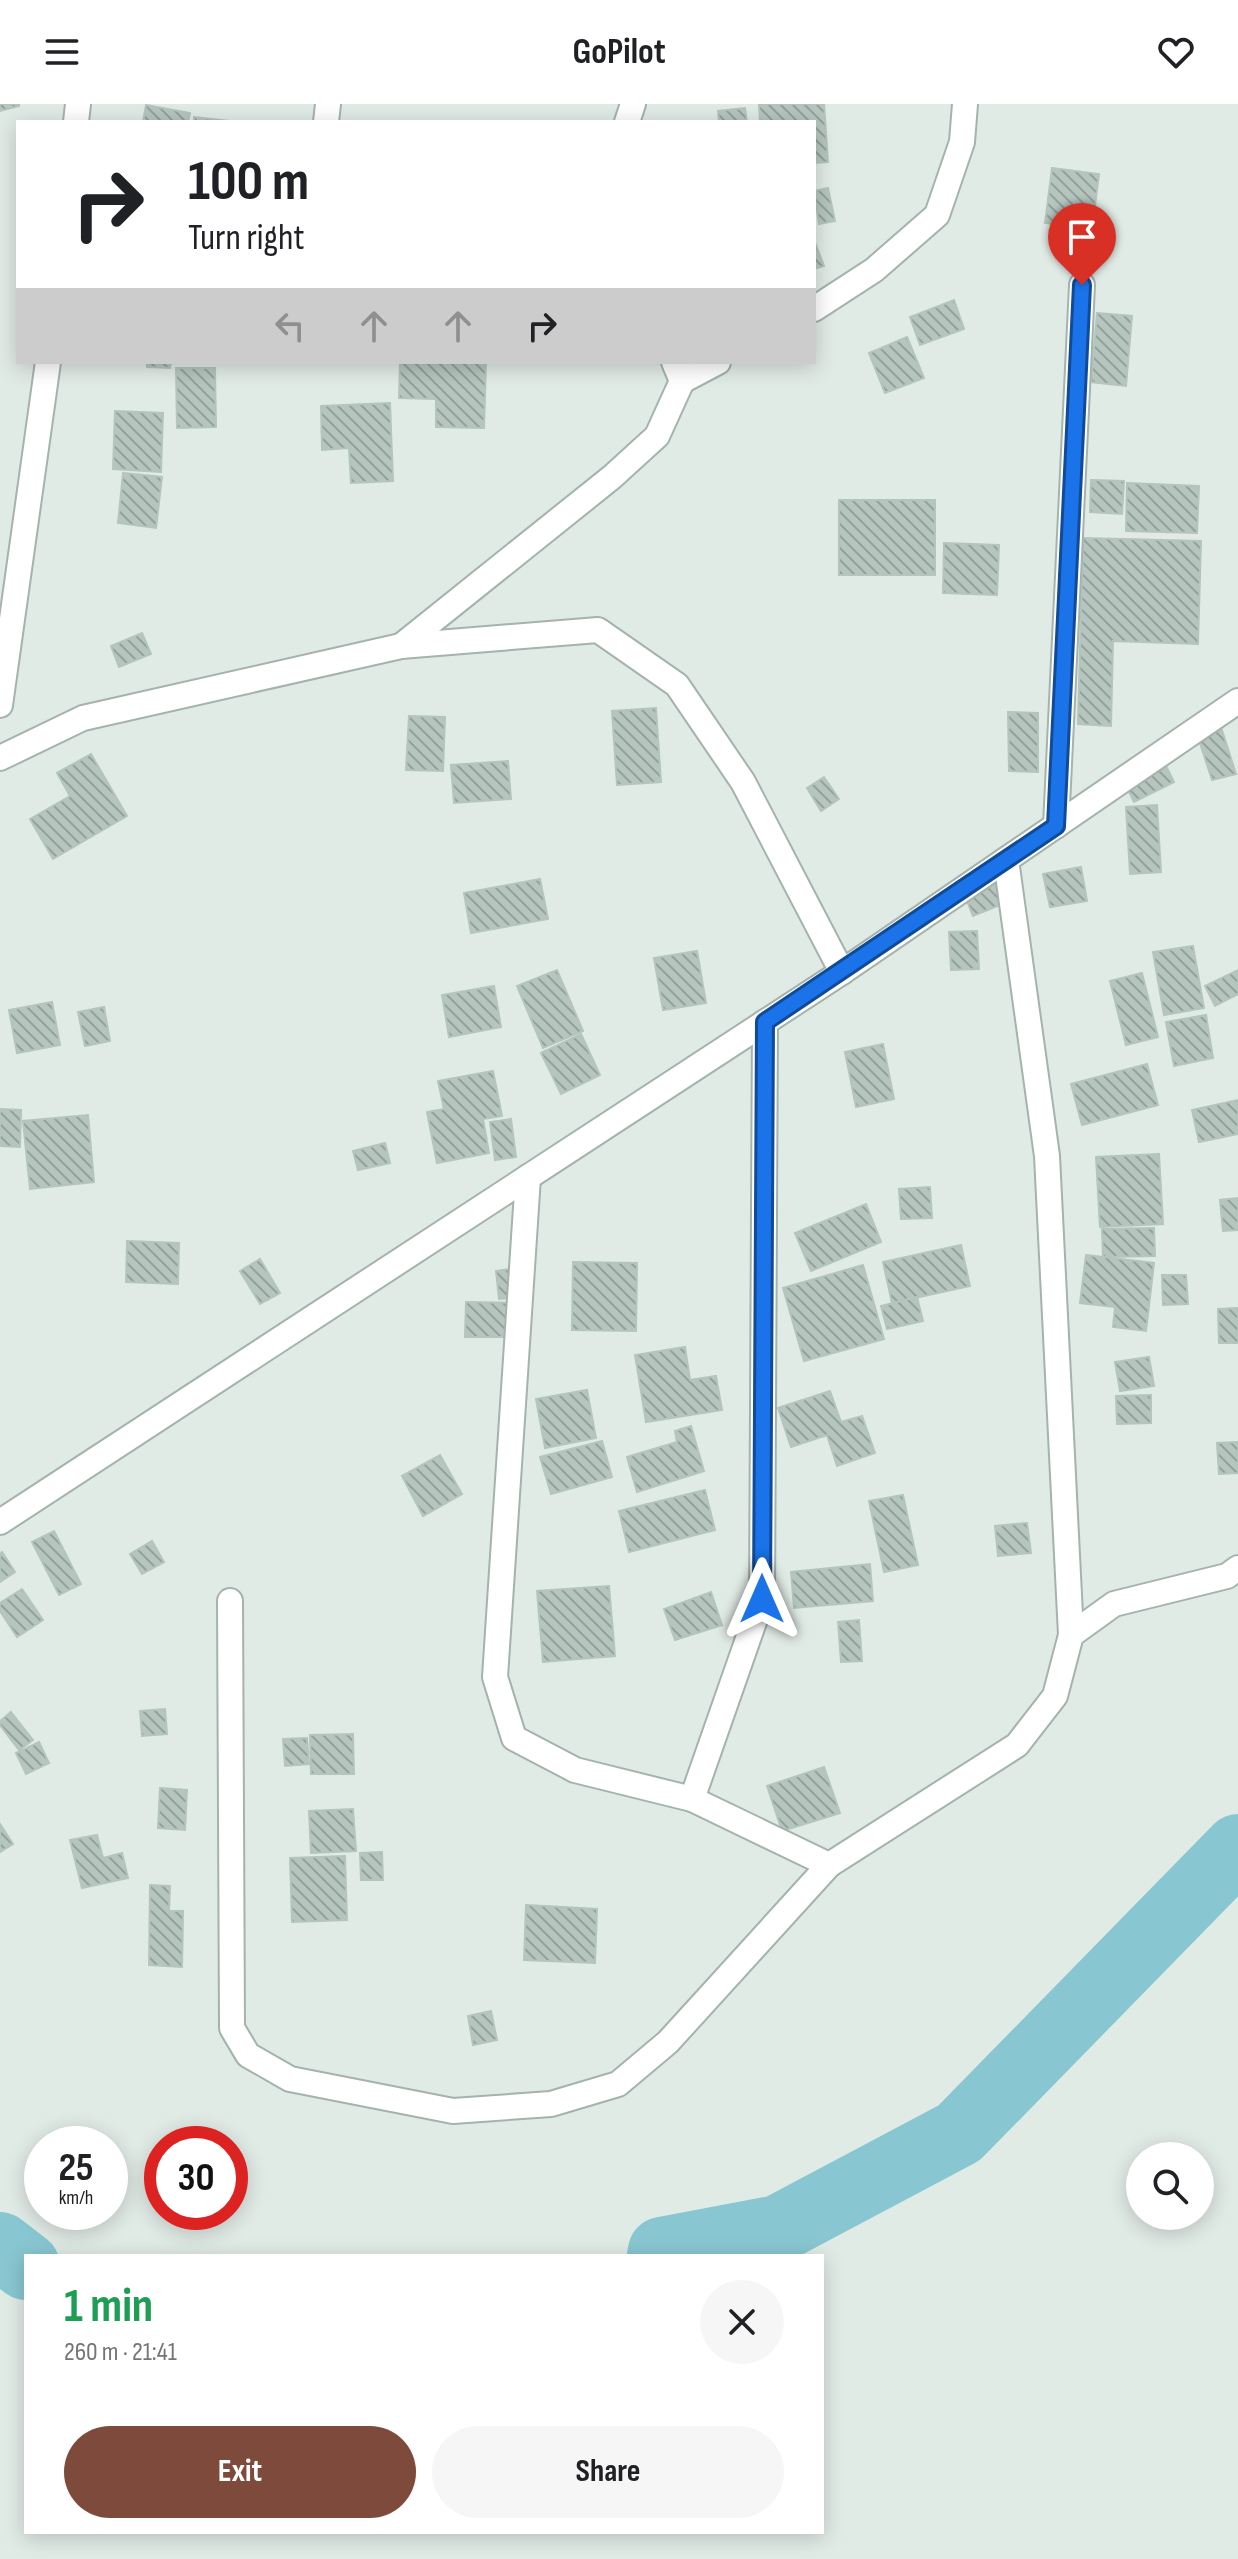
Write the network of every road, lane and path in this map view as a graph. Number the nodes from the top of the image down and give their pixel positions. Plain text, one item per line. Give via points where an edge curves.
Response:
1 (965, 104) edge
2 (1082, 285) dead end
3 (816, 308) edge
4 (48, 364) edge
5 (710, 364) edge
6 (678, 372) edge
7 (401, 646) junction
8 (0, 705) edge
9 (1236, 711) edge
10 (0, 758) edge
11 (1056, 826) junction
12 (1006, 860) junction
13 (842, 972) junction
14 (765, 1022) junction
15 (528, 1177) junction
16 (0, 1522) edge
17 (1234, 1573) edge
18 (230, 1601) dead end
19 (1071, 1635) junction
20 (692, 1799) junction
21 (829, 1865) junction

1 - 3 street via 962,142 937,215 874,270
2 - 11 street
4 - 8 street
5 - 6 street
6 - 7 street via 657,436
7 - 10 street via 83,718
7 - 13 street via 598,630 677,685 743,782
9 - 11 street
11 - 12 street
12 - 13 street
12 - 19 street via 1047,1156
13 - 14 street
14 - 15 street
14 - 20 street via 762,1599
15 - 16 street
15 - 20 street via 495,1677 514,1738 575,1770
17 - 19 street via 1114,1604
18 - 21 street via 232,2028 248,2055 290,2079 453,2111 551,2104 618,2084 668,2042
19 - 21 street via 1055,1696 1017,1745
20 - 21 street

